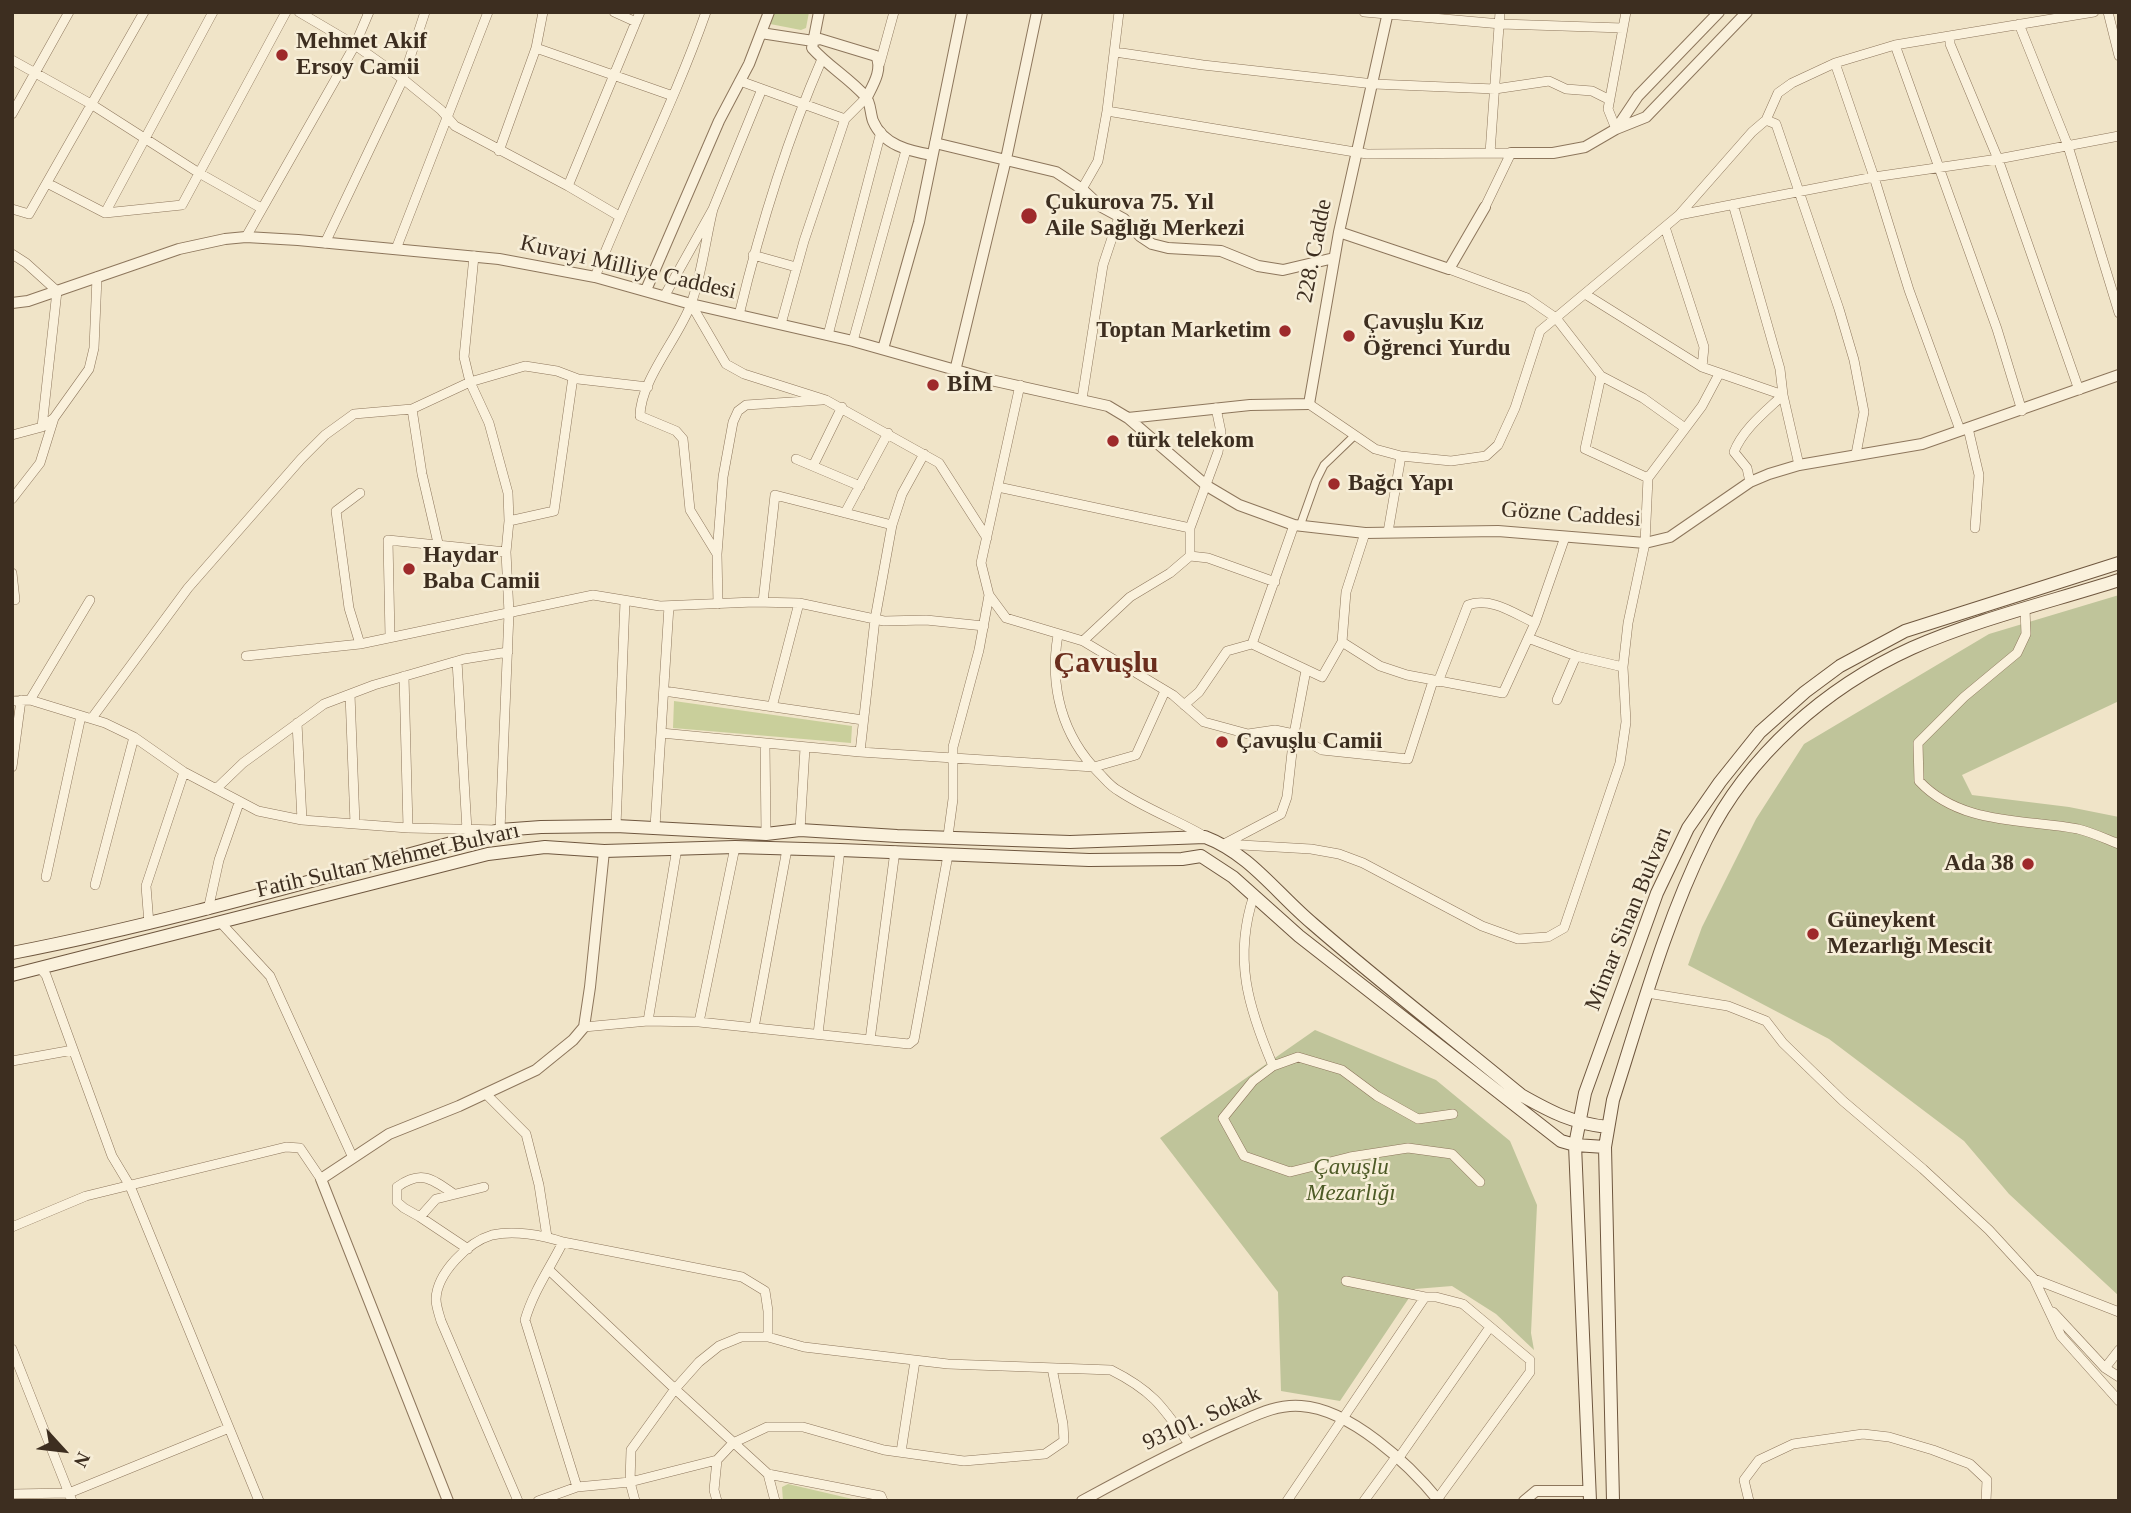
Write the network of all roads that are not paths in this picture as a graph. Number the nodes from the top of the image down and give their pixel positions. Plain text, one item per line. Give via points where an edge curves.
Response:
1 (69, 12) edge
2 (144, 12) edge
3 (213, 12) edge
4 (286, 12) edge
5 (299, 12) edge
6 (369, 12) edge
7 (425, 12) edge
8 (488, 12) edge
9 (614, 12) edge
10 (640, 12) edge
11 (706, 12) edge
12 (769, 12) edge
13 (819, 12) edge
14 (894, 12) edge
15 (962, 12) edge
16 (1037, 12) edge
17 (1119, 12) edge
18 (1364, 12) edge
19 (1500, 12) edge
20 (1626, 12) edge
21 (1719, 12) edge
22 (1747, 12) edge
23 (2094, 12) edge
24 (2108, 12) edge
25 (541, 13) edge
26 (1388, 13) edge
27 (636, 22) junction
28 (1500, 24) junction
29 (2020, 24) junction
30 (1623, 28) junction
31 (761, 33) junction
32 (1950, 37) junction
33 (813, 41) junction
34 (355, 45) junction
35 (1895, 45) junction
36 (536, 48) junction
37 (1115, 52) junction
38 (2119, 56) edge
39 (822, 59) junction
40 (12, 60) edge
41 (880, 63) junction
42 (1835, 64) junction
43 (34, 73) junction
44 (615, 75) junction
45 (403, 79) junction
46 (740, 81) junction
47 (1374, 84) junction
48 (762, 89) junction
49 (1495, 89) junction
50 (673, 96) junction
51 (867, 97) junction
52 (1610, 100) junction
53 (91, 104) junction
54 (802, 104) junction
55 (1107, 111) junction
56 (12, 114) edge
57 (448, 118) junction
58 (845, 119) junction
59 (1766, 120) junction
60 (1616, 129) junction
61 (881, 132) junction
62 (2119, 136) edge
63 (146, 138) junction
64 (935, 143) junction
65 (2068, 146) junction
66 (906, 150) junction
67 (499, 151) junction
68 (1357, 152) junction
69 (1490, 153) junction
70 (1511, 153) junction
71 (932, 156) junction
72 (1006, 159) junction
73 (1998, 159) junction
74 (1939, 167) junction
75 (199, 173) junction
76 (1874, 177) junction
77 (47, 183) junction
78 (568, 186) junction
79 (1082, 190) junction
80 (1799, 191) junction
81 (1733, 204) junction
82 (1485, 207) joint
83 (261, 208) junction
84 (713, 209) junction
85 (14, 212) edge
86 (104, 213) junction
87 (1679, 215) junction
88 (619, 216) junction
89 (1119, 216) junction
90 (1665, 227) junction
91 (1339, 232) junction
92 (246, 237) junction
93 (324, 243) junction
94 (396, 249) junction
95 (12, 254) edge
96 (474, 256) junction
97 (753, 256) junction
98 (1334, 258) junction
99 (796, 267) junction
100 (1449, 269) junction
101 (97, 277) junction
102 (595, 277) junction
103 (646, 290) junction
104 (57, 291) junction
105 (1585, 294) junction
106 (665, 295) junction
107 (12, 303) edge
108 (691, 303) junction
109 (2119, 313) edge
110 (739, 315) junction
111 (1556, 318) junction
112 (781, 324) junction
113 (828, 335) junction
114 (853, 341) junction
115 (883, 349) junction
116 (1702, 367) junction
117 (955, 371) junction
118 (1719, 374) junction
119 (2119, 375) edge
120 (1601, 376) junction
121 (573, 377) junction
122 (470, 382) junction
123 (1020, 385) junction
124 (648, 387) junction
125 (2078, 390) junction
126 (1783, 396) junction
127 (1082, 399) junction
128 (826, 400) junction
129 (1309, 404) junction
130 (842, 407) junction
131 (1216, 408) junction
132 (412, 409) junction
133 (2022, 411) junction
134 (54, 418) junction
135 (1129, 418) junction
136 (41, 427) junction
137 (1685, 428) junction
138 (1964, 429) junction
139 (888, 433) junction
140 (12, 435) edge
141 (1353, 437) junction
142 (924, 454) junction
143 (1856, 454) junction
144 (1401, 456) junction
145 (796, 458) dead end
146 (1799, 465) junction
147 (813, 466) junction
148 (1648, 478) junction
149 (1750, 482) junction
150 (860, 486) junction
151 (1207, 486) junction
152 (998, 487) junction
153 (360, 493) dead end
154 (12, 499) edge
155 (845, 513) junction
156 (509, 521) junction
157 (892, 525) junction
158 (1297, 525) junction
159 (1190, 528) junction
160 (1975, 528) dead end
161 (1388, 532) junction
162 (1365, 533) junction
163 (1565, 537) junction
164 (987, 538) junction
165 (438, 543) junction
166 (1645, 543) junction
167 (506, 552) junction
168 (717, 554) junction
169 (1189, 556) junction
170 (2119, 563) edge
171 (12, 573) edge
172 (2119, 580) edge
173 (1275, 582) junction
174 (989, 595) junction
175 (15, 600) dead end
176 (90, 600) dead end
177 (625, 601) junction
178 (763, 602) junction
179 (799, 603) junction
180 (718, 604) junction
181 (669, 606) junction
182 (2025, 609) junction
183 (509, 613) junction
184 (875, 619) junction
185 (1535, 623) junction
186 (984, 626) junction
187 (1058, 635) junction
188 (390, 637) junction
189 (1528, 638) junction
190 (1083, 641) junction
191 (1342, 642) junction
192 (360, 644) junction
193 (1252, 644) junction
194 (508, 652) junction
195 (246, 656) dead end
196 (1576, 656) junction
197 (457, 661) junction
198 (1623, 667) junction
199 (1306, 670) junction
200 (404, 676) junction
201 (1435, 681) junction
202 (664, 691) junction
203 (1165, 691) junction
204 (350, 694) junction
205 (21, 700) edge
206 (1557, 700) dead end
207 (1184, 705) junction
208 (772, 707) junction
209 (81, 716) junction
210 (92, 718) junction
211 (863, 720) junction
212 (297, 723) junction
213 (661, 733) junction
214 (1294, 734) junction
215 (134, 737) junction
216 (765, 744) junction
217 (805, 748) junction
218 (860, 752) junction
219 (953, 760) junction
220 (12, 767) edge
221 (1094, 767) junction
222 (184, 772) junction
223 (216, 789) junction
224 (239, 803) junction
225 (302, 820) junction
226 (355, 824) junction
227 (616, 826) junction
228 (654, 827) junction
229 (408, 828) junction
230 (467, 830) junction
231 (499, 830) junction
232 (800, 830) junction
233 (766, 834) junction
234 (948, 836) junction
235 (1205, 837) junction
236 (1224, 844) junction
237 (2119, 844) edge
238 (734, 847) junction
239 (677, 848) junction
240 (787, 849) junction
241 (840, 850) junction
242 (604, 851) junction
243 (895, 851) junction
244 (948, 855) junction
245 (46, 877) dead end
246 (95, 885) dead end
247 (1254, 895) junction
248 (208, 910) junction
249 (221, 923) junction
250 (149, 924) junction
251 (12, 953) edge
252 (41, 969) junction
253 (12, 975) edge
254 (1647, 993) junction
255 (648, 1020) junction
256 (699, 1022) junction
257 (584, 1027) junction
258 (754, 1028) junction
259 (818, 1034) junction
260 (870, 1040) junction
261 (73, 1050) junction
262 (12, 1060) edge
263 (1273, 1066) junction
264 (486, 1094) junction
265 (1452, 1114) dead end
266 (1581, 1124) junction
267 (1606, 1127) junction
268 (1575, 1145) junction
269 (1605, 1147) junction
270 (353, 1158) junction
271 (321, 1179) junction
272 (1480, 1182) dead end
273 (130, 1186) junction
274 (484, 1187) dead end
275 (454, 1194) junction
276 (420, 1217) junction
277 (12, 1227) edge
278 (547, 1237) junction
279 (563, 1242) junction
280 (468, 1249) junction
281 (549, 1270) junction
282 (2034, 1279) junction
283 (1346, 1281) dead end
284 (1424, 1297) junction
285 (2047, 1306) junction
286 (2119, 1312) edge
287 (1490, 1327) junction
288 (768, 1337) junction
289 (12, 1349) edge
290 (2119, 1350) edge
291 (915, 1361) junction
292 (1052, 1368) junction
293 (2105, 1368) junction
294 (16, 1372) edge
295 (2119, 1377) edge
296 (675, 1390) junction
297 (2119, 1401) edge
298 (1344, 1418) junction
299 (229, 1428) junction
300 (733, 1443) junction
301 (1189, 1444) junction
302 (901, 1452) junction
303 (1397, 1458) junction
304 (718, 1460) junction
305 (768, 1474) junction
306 (630, 1482) junction
307 (577, 1487) junction
308 (12, 1494) edge
309 (1590, 1496) edge
310 (71, 1497) edge
311 (1437, 1500) edge
312 (258, 1501) edge
313 (448, 1501) edge
314 (518, 1501) edge
315 (538, 1501) edge
316 (635, 1501) edge
317 (717, 1501) edge
318 (775, 1501) edge
319 (883, 1501) edge
320 (1082, 1501) edge
321 (1287, 1501) edge
322 (1364, 1501) edge
323 (1524, 1501) edge
324 (1613, 1501) edge
325 (1749, 1501) edge
326 (1986, 1501) edge

1 - 43 street
2 - 53 street
3 - 63 street
4 - 75 street
5 - 34 street
6 - 34 street
7 - 45 street
8 - 57 street
9 - 27 street
10 - 27 street
11 - 50 street
12 - 31 street
13 - 33 street
14 - 41 street
15 - 64 street
16 - 72 street
17 - 37 street
18 - 26 street
19 - 28 street
20 - 30 street
21 - 60 street via 1638,96
22 - 60 street via 1646,117
23 - 29 street
24 - 38 street
25 - 36 street
26 - 28 street
26 - 47 street, 228. Cadde
27 - 44 street
28 - 30 street
28 - 49 street
29 - 32 street
29 - 65 street
30 - 52 street
31 - 33 street
31 - 46 street
32 - 35 street
32 - 73 street
33 - 39 street via 812,48
33 - 41 street via 842,44 876,56
34 - 45 street
34 - 83 street
35 - 42 street
35 - 74 street
36 - 44 street
36 - 67 street
37 - 47 street
37 - 55 street
39 - 51 street
39 - 54 street
40 - 43 street
41 - 51 street
42 - 59 street via 1778,93
42 - 76 street
43 - 53 street
43 - 56 street
44 - 50 street
44 - 78 street
45 - 57 street
45 - 93 street
46 - 48 street
46 - 103 street
47 - 49 street
47 - 68 street, 228. Cadde
48 - 54 street
48 - 84 street
49 - 52 street via 1549,81
49 - 69 street
50 - 88 street
51 - 58 street
51 - 61 street
52 - 60 street via 1608,110
53 - 63 street
53 - 77 street
54 - 58 street
54 - 97 street
55 - 68 street
55 - 79 street via 1098,161
57 - 67 street
57 - 94 street
58 - 99 street
59 - 80 street via 1776,124
59 - 87 street
60 - 70 street via 1585,147
61 - 66 street
61 - 113 street
62 - 65 street
63 - 75 street
63 - 86 street
64 - 71 street
64 - 72 street
65 - 73 street
65 - 109 street
66 - 71 street
66 - 114 street
67 - 78 street
68 - 69 street
68 - 91 street, 228. Cadde
69 - 70 street
70 - 82 street
71 - 115 street via 919,222
72 - 79 street via 1056,173
72 - 117 street
73 - 74 street
73 - 125 street
74 - 76 street
74 - 133 street
75 - 83 street
75 - 86 street via 182,205
76 - 80 street
76 - 138 street via 1909,290
77 - 85 street via 29,214
77 - 86 street
78 - 88 street
79 - 89 street
80 - 81 street
80 - 143 street via 1854,360 1864,412
81 - 87 street
81 - 126 street via 1780,369
82 - 100 street
83 - 92 street
84 - 106 street
84 - 108 street
87 - 90 street
88 - 102 street
89 - 98 street via 1152,244 1221,251 1258,266 1283,270
89 - 127 street via 1103,265
90 - 105 street
90 - 116 street via 1704,347
91 - 98 street, 228. Cadde
91 - 100 street
92 - 93 street, Kuvayi Milliye Caddesi
92 - 101 street, Kuvayi Milliye Caddesi via 179,249
93 - 94 street, Kuvayi Milliye Caddesi
94 - 96 street, Kuvayi Milliye Caddesi
95 - 104 street
96 - 102 street, Kuvayi Milliye Caddesi
96 - 122 street via 464,357
97 - 99 street
97 - 110 street
98 - 129 street, 228. Cadde
99 - 112 street
100 - 111 street via 1527,298
101 - 104 street, Kuvayi Milliye Caddesi
101 - 134 street via 89,369
102 - 103 street, Kuvayi Milliye Caddesi
103 - 106 street, Kuvayi Milliye Caddesi
104 - 107 street, Kuvayi Milliye Caddesi
104 - 136 street
105 - 111 street
105 - 116 street
106 - 108 street, Kuvayi Milliye Caddesi
108 - 110 street, Kuvayi Milliye Caddesi
108 - 124 street
108 - 128 street via 726,364
110 - 112 street, Kuvayi Milliye Caddesi
111 - 120 street
111 - 144 street via 1540,331 1515,408 1498,445 1486,456 1451,461
112 - 113 street, Kuvayi Milliye Caddesi
113 - 114 street, Kuvayi Milliye Caddesi
114 - 115 street, Kuvayi Milliye Caddesi
115 - 117 street, Kuvayi Milliye Caddesi
116 - 118 street
117 - 123 street, Kuvayi Milliye Caddesi
118 - 126 street
118 - 137 street
119 - 125 street, Gözne Caddesi
120 - 137 street
120 - 148 street via 1586,449
121 - 122 street via 525,366
121 - 124 street
121 - 156 street via 554,511
122 - 132 street
122 - 156 street via 489,423 508,493
123 - 127 street, Kuvayi Milliye Caddesi
123 - 152 street
124 - 168 street via 640,416 676,430 683,439 690,510
125 - 133 street, Gözne Caddesi
126 - 146 street
126 - 149 street via 1759,416 1734,452 1747,468
127 - 135 street, Kuvayi Milliye Caddesi
128 - 130 street
128 - 168 street via 746,405 738,411 723,477
129 - 131 street
129 - 141 street
130 - 139 street
130 - 147 street
131 - 135 street
131 - 151 street via 1221,432
132 - 165 street
132 - 210 street via 354,414 325,435 188,588
133 - 138 street, Gözne Caddesi
134 - 136 street
134 - 154 street via 40,463
135 - 151 street, Kuvayi Milliye Caddesi
136 - 140 street
137 - 148 street
138 - 143 street, Gözne Caddesi via 1922,444
138 - 160 street via 1979,475
139 - 142 street
139 - 150 street
141 - 144 street
141 - 158 street via 1325,464
142 - 157 street via 902,494
142 - 164 street via 939,463
143 - 146 street, Gözne Caddesi
144 - 161 street
145 - 147 street
146 - 149 street, Gözne Caddesi
147 - 150 street
148 - 166 street
149 - 166 street, Gözne Caddesi via 1670,537
150 - 155 street
151 - 158 street, Gözne Caddesi via 1239,505
151 - 159 street
152 - 159 street
152 - 164 street
153 - 192 street via 336,511 349,608
155 - 157 street
155 - 178 street via 775,495
156 - 167 street
157 - 184 street
158 - 162 street, Gözne Caddesi
158 - 173 street
159 - 169 street
161 - 162 street, Gözne Caddesi
161 - 163 street, Gözne Caddesi via 1498,531
162 - 191 street via 1346,592
163 - 166 street, Gözne Caddesi
163 - 185 street
164 - 174 street via 981,564
165 - 167 street
165 - 188 street via 388,540
166 - 198 street
167 - 183 street
168 - 180 street
169 - 173 street via 1209,558
169 - 190 street via 1130,597
170 - 266 main road, Mimar Sinan Bulvarı via 1905,631 1840,666 1760,732 1688,828 1657,893 1585,1093
171 - 175 street
172 - 182 main road, Mimar Sinan Bulvarı
173 - 193 street
174 - 186 street
174 - 187 street via 1006,618
176 - 205 street
177 - 181 street
177 - 183 street via 593,595
177 - 227 street
178 - 179 street
178 - 180 street
179 - 184 street
179 - 208 street
180 - 181 street
181 - 202 street
182 - 237 street via 2026,634 2017,653 1917,743 1919,782 1951,806 2005,821 2080,830
182 - 254 main road, Mimar Sinan Bulvarı via 1944,635 1879,665 1815,707 1773,744 1707,838 1672,917
183 - 188 street
183 - 194 street
184 - 186 street
184 - 211 street
185 - 189 street
185 - 201 street via 1481,601 1468,606
186 - 219 street via 959,718
187 - 190 street
187 - 221 street via 1055,682 1064,723
188 - 192 street
189 - 196 street
189 - 201 street via 1503,693
190 - 203 street
191 - 199 street via 1321,677
191 - 201 street via 1380,666
192 - 195 street
193 - 199 street
193 - 207 street via 1227,651 1199,692
194 - 197 street
194 - 231 street
196 - 198 street
196 - 206 street
197 - 200 street
197 - 230 street
198 - 236 street via 1626,722 1620,763 1564,928 1548,937 1518,939 1482,926 1339,854
199 - 214 street
200 - 204 street
200 - 229 street
201 - 214 street via 1408,759 1322,750
202 - 208 street
202 - 213 street
203 - 207 street
203 - 221 street via 1136,755
204 - 212 street via 324,704
204 - 226 street
205 - 209 street
205 - 220 street
207 - 214 street via 1204,722 1248,734 1275,730
208 - 211 street
209 - 210 street
209 - 245 street
210 - 215 street
211 - 218 street
212 - 223 street
212 - 225 street
213 - 216 street
213 - 228 street
214 - 236 street via 1281,814
215 - 222 street
215 - 246 street
216 - 217 street
216 - 233 street
217 - 218 street
217 - 232 street
218 - 219 street
219 - 221 street
219 - 234 street
221 - 235 street via 1117,790
222 - 223 street
222 - 250 street via 146,886
223 - 224 street
224 - 225 street
224 - 248 street
225 - 226 street
226 - 229 street
227 - 228 main road, Fatih Sultan Mehmet Bulvarı
227 - 231 main road, Fatih Sultan Mehmet Bulvarı
228 - 233 main road, Fatih Sultan Mehmet Bulvarı
229 - 230 street
230 - 231 street
231 - 248 main road, Fatih Sultan Mehmet Bulvarı
232 - 233 main road, Fatih Sultan Mehmet Bulvarı
232 - 234 main road, Fatih Sultan Mehmet Bulvarı
234 - 235 main road, Fatih Sultan Mehmet Bulvarı via 1070,842
235 - 236 main road
236 - 266 main road via 1311,923 1521,1095
238 - 239 main road, Fatih Sultan Mehmet Bulvarı
238 - 240 main road, Fatih Sultan Mehmet Bulvarı
238 - 256 street
239 - 242 main road, Fatih Sultan Mehmet Bulvarı
239 - 255 street
240 - 241 main road, Fatih Sultan Mehmet Bulvarı
240 - 258 street
241 - 243 main road, Fatih Sultan Mehmet Bulvarı
241 - 259 street
242 - 249 main road, Fatih Sultan Mehmet Bulvarı via 545,847 488,854
242 - 257 street
243 - 244 main road, Fatih Sultan Mehmet Bulvarı
243 - 260 street
244 - 247 main road, Fatih Sultan Mehmet Bulvarı via 1089,860 1201,856
244 - 260 street via 914,1040 909,1044
247 - 263 street via 1246,921 1244,971 1254,1020
247 - 268 main road, Fatih Sultan Mehmet Bulvarı via 1299,936 1539,1124 1561,1141
248 - 250 main road, Fatih Sultan Mehmet Bulvarı
249 - 252 main road, Fatih Sultan Mehmet Bulvarı
249 - 270 street via 270,976
250 - 251 main road, Fatih Sultan Mehmet Bulvarı
252 - 253 main road, Fatih Sultan Mehmet Bulvarı
252 - 261 street
254 - 267 main road, Mimar Sinan Bulvarı
254 - 282 street via 1728,1006 1766,1021 1843,1101 1989,1230
255 - 256 street
255 - 257 street
256 - 258 street
257 - 264 street via 536,1070
258 - 259 street
259 - 260 street
261 - 262 street
261 - 273 street via 112,1156
263 - 265 street via 1298,1057 1342,1070 1418,1119
263 - 272 street via 1253,1081 1223,1118 1244,1156 1290,1172 1408,1148 1452,1154
264 - 270 street via 388,1134
264 - 278 street via 526,1134
266 - 267 main road
266 - 268 main road, Mimar Sinan Bulvarı
267 - 269 main road, Mimar Sinan Bulvarı
268 - 269 main road
268 - 309 main road, Mimar Sinan Bulvarı
269 - 324 main road, Mimar Sinan Bulvarı
270 - 271 street
271 - 273 street via 300,1148 286,1147
271 - 313 street
273 - 277 street via 86,1196
273 - 299 street
274 - 275 street
275 - 276 street via 436,1199
275 - 276 street via 418,1176 397,1187 397,1202
276 - 280 street
278 - 279 street
278 - 280 street via 491,1236
279 - 281 street
279 - 288 street via 742,1277 765,1291
280 - 314 street via 444,1275 436,1298 441,1321
281 - 296 street
281 - 307 street via 531,1299 525,1320
282 - 285 street
282 - 286 street
283 - 284 street
284 - 287 street via 1463,1304
284 - 298 street
285 - 293 street
285 - 297 street via 2061,1336
287 - 303 street
287 - 311 street via 1530,1360 1530,1372
288 - 291 street via 804,1347
288 - 296 street via 741,1337 719,1346
289 - 294 street
290 - 293 street
291 - 292 street
291 - 302 street
292 - 301 street via 1111,1370 1133,1381 1157,1400
292 - 302 street via 1064,1441 1045,1454 964,1461
293 - 295 street
294 - 310 street
296 - 300 street
296 - 306 street via 631,1450
298 - 301 street, 93101. Sokak via 1302,1406 1274,1408
298 - 303 street, 93101. Sokak
298 - 321 street
299 - 310 street
299 - 312 street
300 - 302 street via 767,1427 803,1427
300 - 304 street
300 - 305 street
301 - 320 street, 93101. Sokak
303 - 311 street, 93101. Sokak
303 - 322 street
304 - 306 street
304 - 317 street
305 - 318 street
305 - 319 street via 881,1496
306 - 307 street
306 - 316 street
307 - 315 street
308 - 310 street
309 - 323 street via 1536,1492
325 - 326 street via 1744,1480 1759,1460 1793,1444 1863,1434 1889,1437 1970,1464 1987,1480

